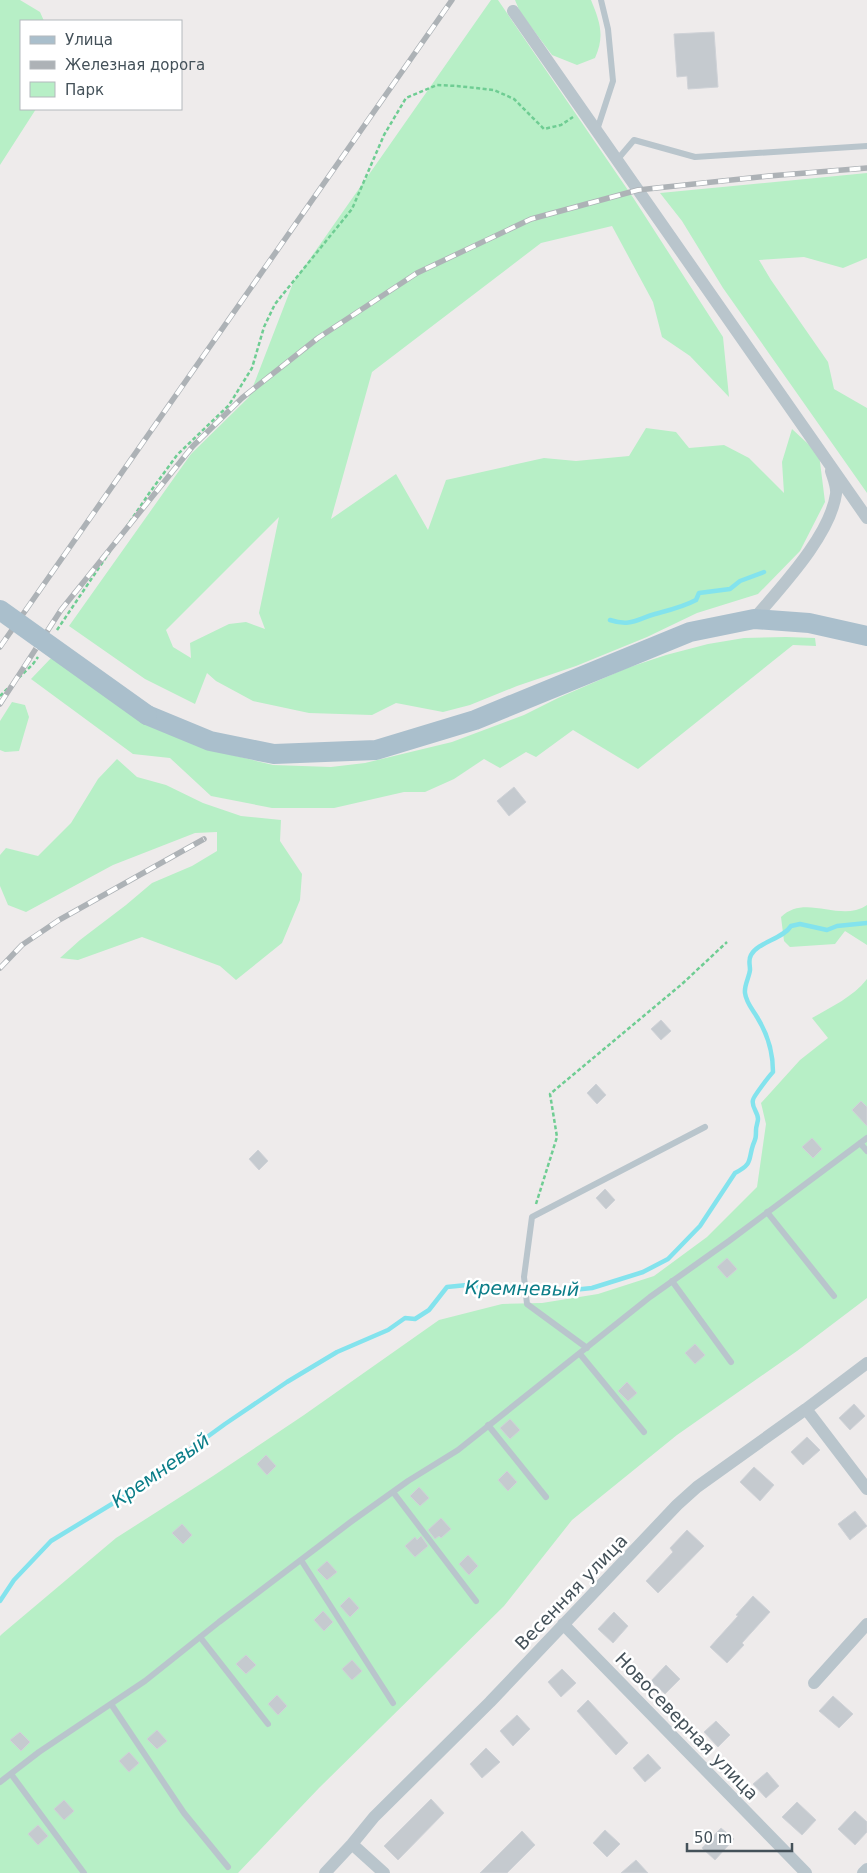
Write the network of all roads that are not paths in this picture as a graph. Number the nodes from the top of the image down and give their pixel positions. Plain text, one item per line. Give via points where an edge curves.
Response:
1 (601, 0) edge
2 (513, 11) dead end
3 (597, 131) junction
4 (867, 146) edge
5 (617, 160) junction
6 (829, 464) junction
7 (867, 518) edge
8 (0, 610) edge
9 (754, 619) junction
10 (867, 636) edge
11 (705, 1127) dead end
12 (867, 1138) edge
13 (860, 1144) junction
14 (867, 1152) edge
15 (767, 1212) junction
16 (672, 1281) junction
17 (834, 1296) dead end
18 (587, 1348) junction
19 (580, 1354) junction
20 (731, 1362) dead end
21 (867, 1363) edge
22 (806, 1409) junction
23 (488, 1425) junction
24 (644, 1432) dead end
25 (867, 1489) edge
26 (393, 1492) junction
27 (546, 1497) dead end
28 (301, 1560) junction
29 (476, 1601) dead end
30 (563, 1624) junction
31 (867, 1624) edge
32 (200, 1637) junction
33 (814, 1683) dead end
34 (393, 1703) dead end
35 (111, 1704) junction
36 (268, 1724) dead end
37 (10, 1774) junction
38 (0, 1782) edge
39 (352, 1844) junction
40 (228, 1867) dead end
41 (867, 1869) edge
42 (84, 1873) edge
43 (325, 1873) edge
44 (384, 1873) edge
45 (806, 1873) edge
46 (863, 1873) edge

1 - 3 lane via 608,29 613,81
2 - 3 street
3 - 5 street
4 - 5 lane via 695,157 634,140
5 - 6 street
6 - 7 street
6 - 9 street via 836,492 830,514 813,546
8 - 9 main road, bridge via 147,715 210,742 274,754 376,750 475,720 690,632
9 - 10 main road via 809,623
11 - 18 lane via 532,1217 524,1277 527,1304
12 - 13 lane
13 - 14 lane
13 - 15 lane
15 - 16 lane
15 - 17 lane
16 - 18 lane
16 - 20 lane
18 - 19 lane
19 - 23 lane
19 - 24 lane
21 - 22 street, Весенняя улица
22 - 25 street
22 - 30 street, Весенняя улица via 697,1487
23 - 26 lane via 458,1450
23 - 27 lane
26 - 28 lane
26 - 29 lane
28 - 32 lane
28 - 34 lane
30 - 39 street, Весенняя улица via 374,1817
30 - 45 street, Новосеверная улица
31 - 33 street
32 - 35 lane
32 - 36 lane
35 - 37 lane
35 - 40 lane via 184,1813
37 - 38 lane
37 - 42 lane
39 - 43 street, Весенняя улица
39 - 44 street
41 - 46 street

